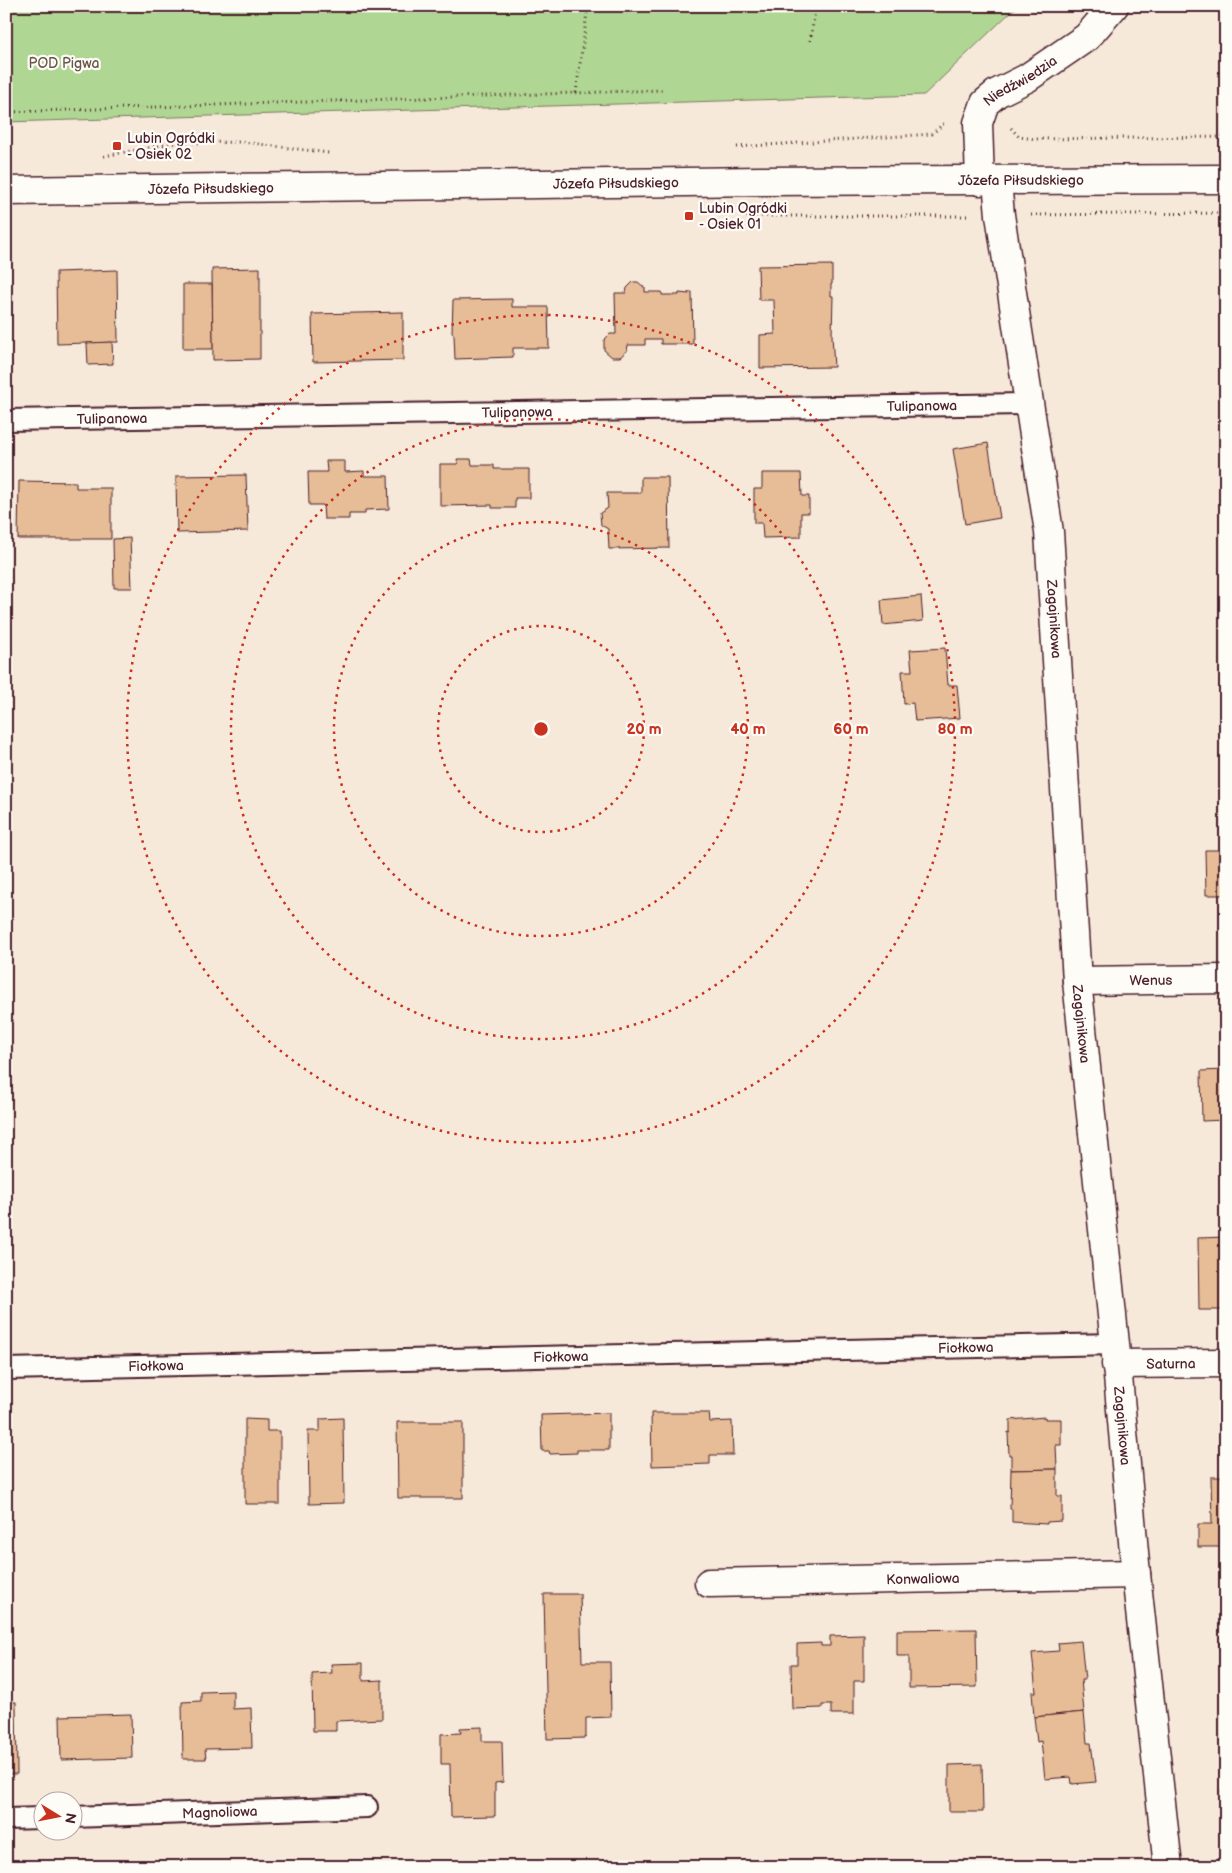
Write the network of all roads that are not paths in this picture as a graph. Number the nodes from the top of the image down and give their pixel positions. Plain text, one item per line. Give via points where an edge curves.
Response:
1 (1114, 6) edge
2 (1226, 179) edge
3 (989, 181) junction
4 (6, 190) edge
5 (1028, 404) junction
6 (6, 420) edge
7 (1226, 980) edge
8 (1077, 981) junction
9 (1115, 1354) junction
10 (1226, 1363) edge
11 (6, 1369) edge
12 (1136, 1574) junction
13 (709, 1583) dead end
14 (367, 1807) dead end
15 (82, 1817) edge
16 (32, 1818) edge
17 (6, 1819) edge
18 (1168, 1867) edge

1 - 3 street, Niedźwiedzia via 1087,36 985,103 978,123
2 - 3 street, Józefa Piłsudskiego
3 - 4 street, Józefa Piłsudskiego
3 - 5 street, Zagajnikowa via 1000,215
5 - 6 lane, Tulipanowa
5 - 8 street, Zagajnikowa via 1049,532
7 - 8 street, Wenus
8 - 9 street, Zagajnikowa
9 - 10 street, Saturna
9 - 11 lane, Fiołkowa
9 - 12 street, Zagajnikowa
12 - 13 street, Konwaliowa
12 - 18 street, Zagajnikowa
14 - 15 lane, Magnoliowa
16 - 17 lane

